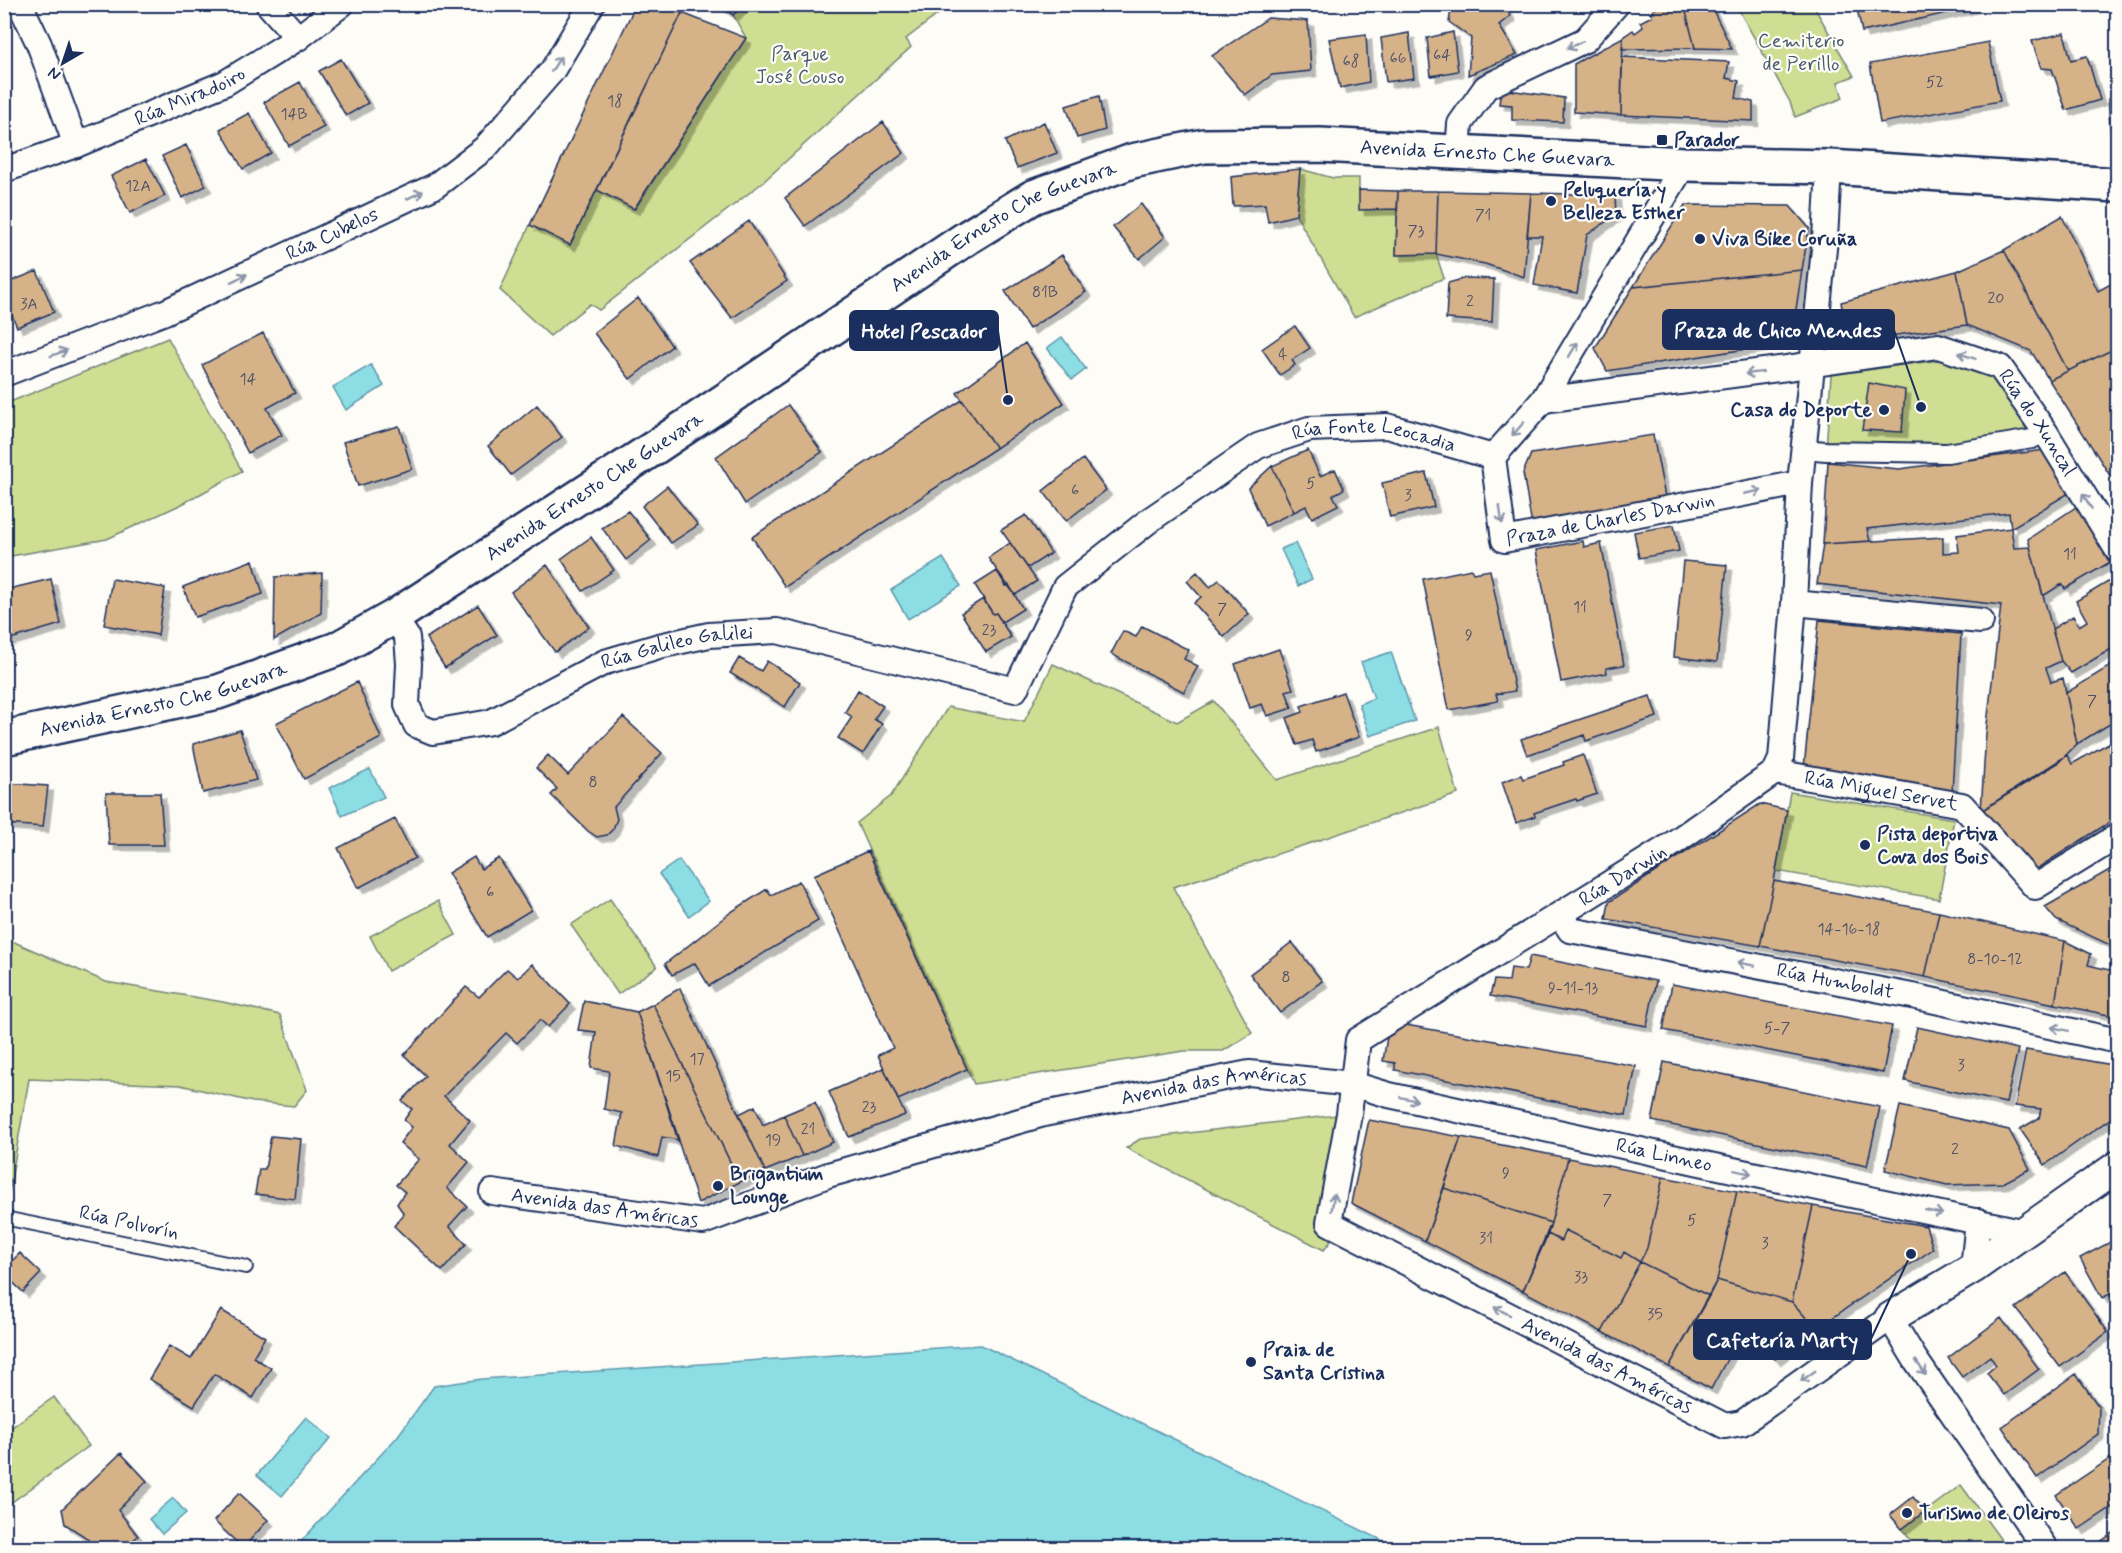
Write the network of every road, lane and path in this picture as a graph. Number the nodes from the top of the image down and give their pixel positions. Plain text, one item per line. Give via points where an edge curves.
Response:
1 (20, 4) edge
2 (268, 4) edge
3 (342, 4) edge
4 (591, 4) edge
5 (1617, 4) edge
6 (298, 38) junction
7 (76, 145) junction
8 (1458, 152) junction
9 (1684, 164) junction
10 (1829, 167) junction
11 (4, 170) edge
12 (2118, 185) edge
13 (1812, 365) junction
14 (4, 374) edge
15 (1543, 400) junction
16 (2046, 433) junction
17 (1803, 448) junction
18 (1493, 457) junction
19 (1800, 483) junction
20 (2118, 551) edge
21 (1794, 603) junction
22 (394, 617) junction
23 (1981, 621) dead end
24 (1015, 690) joint
25 (4, 738) edge
26 (1775, 772) junction
27 (2118, 837) edge
28 (1560, 915) junction
29 (2118, 1041) edge
30 (1352, 1084) junction
31 (2118, 1166) edge
32 (492, 1192) dead end
33 (4, 1218) edge
34 (1978, 1221) junction
35 (2026, 1232) junction
36 (246, 1267) dead end
37 (1973, 1268) junction
38 (1890, 1318) junction
39 (2045, 1548) edge

1 - 7 street
2 - 6 street
3 - 6 street, Rúa Miradoiro
14 -> 4 street, Rúa Cubelos via 165,312 435,186 485,148 552,71
5 -> 8 street via 1585,40 1486,87 1460,124
6 - 7 street, Rúa Miradoiro via 225,83
7 - 11 street, Rúa Miradoiro
8 - 9 main road, Avenida Ernesto Che Guevara
8 - 22 main road, Avenida Ernesto Che Guevara via 1320,145 1204,146 1132,161 1033,197
9 - 10 main road, Avenida Ernesto Che Guevara
15 -> 9 street
10 - 12 main road, Avenida Ernesto Che Guevara
10 - 13 street
13 -> 15 street
16 -> 13 street, Rúa do Xuncal via 2000,367 1938,346
13 - 17 street
15 -> 18 street
16 - 17 street via 2032,439 1947,453
20 -> 16 street, Rúa do Xuncal
17 - 19 street
18 -> 19 street, Praza de Charles Darwin via 1504,540
18 - 24 street, Rúa Fonte Leocadia via 1387,426 1309,429 1258,446 1151,519 1065,587
19 - 21 street
21 - 23 street
21 - 26 street via 1781,759
22 - 24 street, Rúa Galileo Galilei via 397,647 409,664 407,705 416,725 433,732 491,722 605,662 709,635 777,631
22 - 25 main road, Avenida Ernesto Che Guevara via 338,649 218,692
26 - 27 street, Rúa Miguel Servet via 1962,805 2035,887
26 - 28 street, Rúa Darwin via 1668,847
29 -> 28 street, Rúa Humboldt via 1917,997 1570,930
28 - 30 street, Rúa Darwin via 1358,1040
30 - 32 street, Avenida das Américas via 1249,1073 1044,1114 828,1175 703,1222
30 -> 34 street, Rúa Linneo via 1688,1161
38 -> 30 street, Avenida das Américas via 1742,1423 1725,1426 1329,1223
31 - 35 street
33 - 36 lane, Rúa Polvorín
34 - 35 street, Rúa Linneo
34 - 37 street
35 - 37 street
37 - 38 street
38 -> 39 street via 1914,1359

